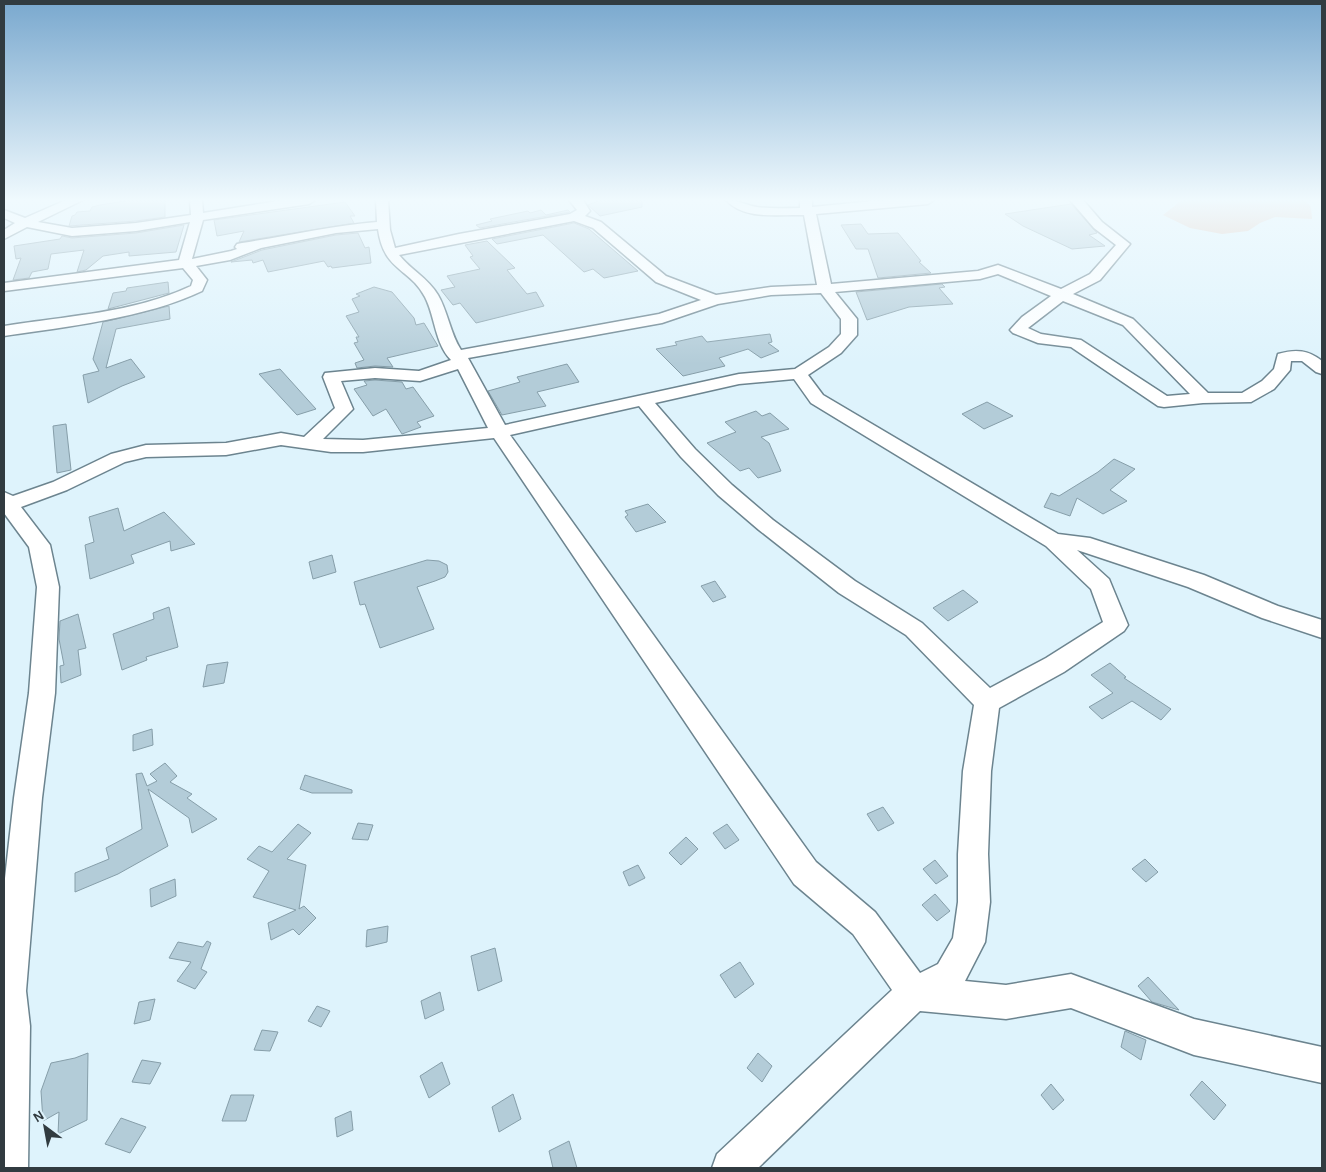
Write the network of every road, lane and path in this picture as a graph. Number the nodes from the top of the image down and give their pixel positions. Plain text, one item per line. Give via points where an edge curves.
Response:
1 (391, 254) edge
2 (186, 255) edge
3 (229, 255) edge
4 (632, 255) edge
5 (820, 255) edge
6 (1115, 255) edge
7 (187, 264) junction
8 (4, 287) edge
9 (825, 290) junction
10 (1061, 295) junction
11 (715, 300) junction
12 (4, 331) edge
13 (459, 359) junction
14 (1322, 369) edge
15 (799, 374) junction
16 (1203, 398) junction
17 (643, 400) junction
18 (500, 432) junction
19 (308, 443) junction
20 (5, 502) edge
21 (1054, 541) junction
22 (1322, 629) edge
23 (987, 702) junction
24 (6, 992) edge
25 (914, 993) junction
26 (1322, 1065) edge
27 (9, 1168) edge
28 (731, 1168) edge

1 - 13 street via 427,288 442,318 444,334
2 - 7 street
3 - 7 street
4 - 11 street via 661,279
5 - 9 street
6 - 10 street via 1095,277
7 - 8 street
7 - 12 street via 200,280 197,288 182,296 121,312
9 - 10 street via 980,275 998,269
9 - 11 street via 771,291
9 - 15 street via 850,319 849,334 835,350
10 - 16 street via 1128,322
10 - 16 street via 1018,330 1038,338 1075,343 1164,402
11 - 13 street via 662,318 510,344
13 - 18 street
13 - 19 street via 444,369 420,376 374,373 331,377 344,409
14 - 16 street via 1306,356 1284,357 1282,370 1275,378 1245,398
15 - 17 street via 739,379
15 - 21 street via 817,398
17 - 18 street
17 - 23 street via 725,490 847,588 914,629
18 - 19 street via 363,446
18 - 25 street via 805,873 864,923
19 - 20 street via 281,439 226,448 146,451 118,458 60,486
20 - 24 street via 39,545 48,587 43,684
21 - 22 street via 1082,543 1196,581 1270,612
21 - 23 street via 1101,585 1116,625 1055,665
23 - 25 street via 977,771 974,902 969,942 950,976
24 - 27 street via 13,1026
25 - 26 street via 1006,1002 1071,992 1194,1037
25 - 28 street

